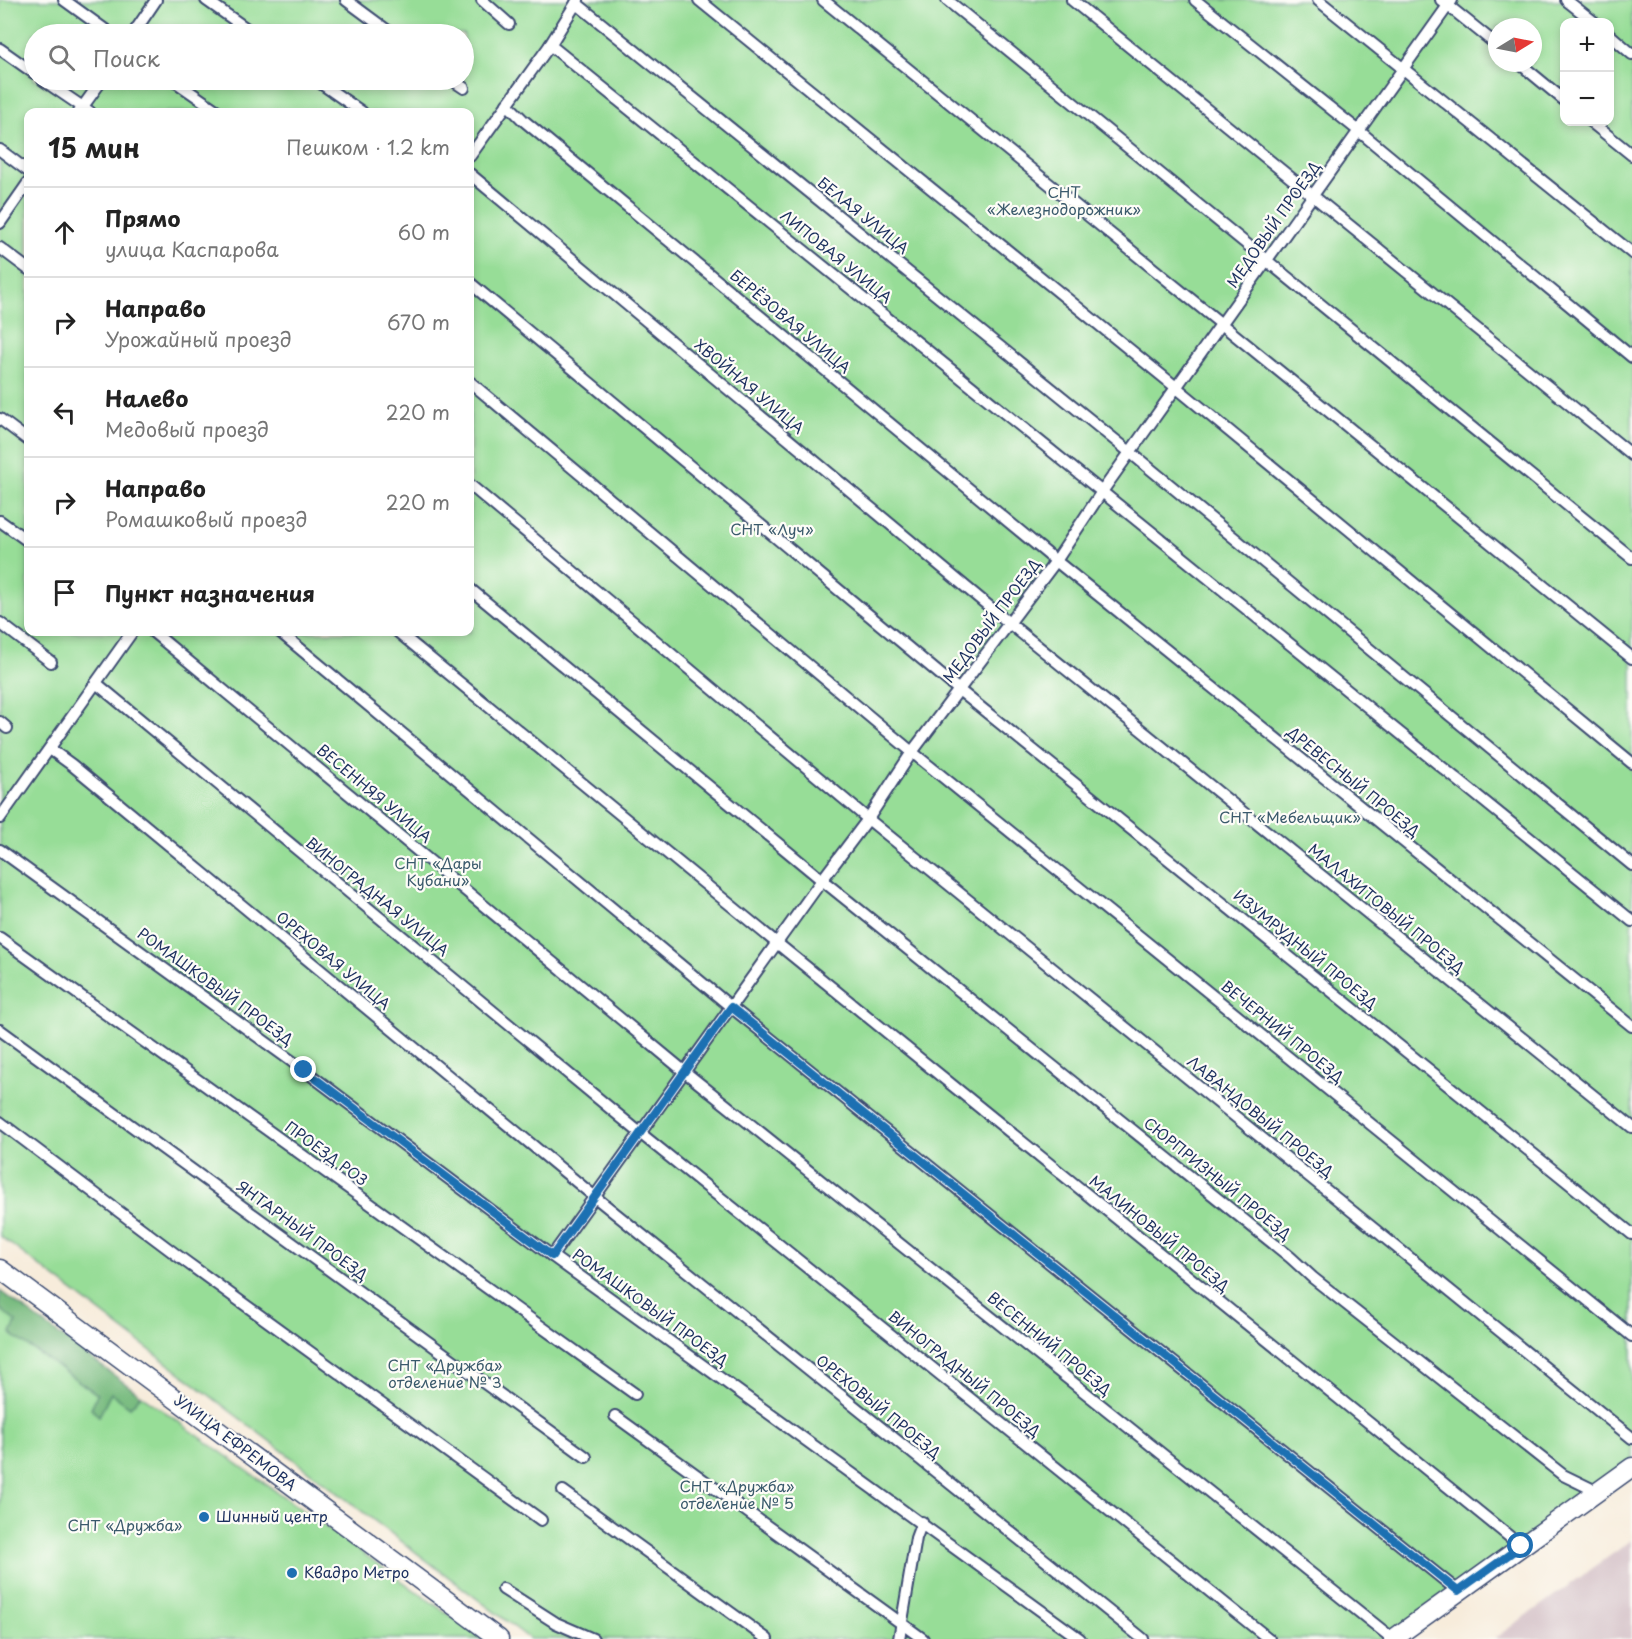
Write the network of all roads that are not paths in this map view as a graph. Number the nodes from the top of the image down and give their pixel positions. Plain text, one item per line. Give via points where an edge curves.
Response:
1 (64, 0) edge
2 (156, 0) edge
3 (206, 0) edge
4 (346, 0) edge
5 (482, 0) edge
6 (699, 0) edge
7 (823, 0) edge
8 (947, 0) edge
9 (1072, 0) edge
10 (1195, 0) edge
11 (1318, 0) edge
12 (1566, 0) edge
13 (577, 2) edge
14 (1447, 2) edge
15 (1589, 18) edge
16 (97, 24) edge
17 (140, 24) edge
18 (240, 24) edge
19 (378, 24) edge
20 (509, 24) dead end
21 (1488, 37) edge
22 (1614, 38) edge
23 (550, 45) junction
24 (0, 49) edge
25 (1632, 54) edge
26 (24, 66) edge
27 (1402, 68) junction
28 (1530, 72) edge
29 (56, 90) edge
30 (96, 90) edge
31 (187, 90) edge
32 (330, 90) edge
33 (1560, 97) edge
34 (507, 104) junction
35 (80, 108) edge
36 (86, 108) edge
37 (213, 108) edge
38 (356, 108) edge
39 (1596, 126) edge
40 (1359, 131) junction
41 (0, 150) edge
42 (474, 150) edge
43 (1632, 155) edge
44 (24, 168) edge
45 (474, 177) edge
46 (24, 189) edge
47 (1312, 195) junction
48 (0, 223) edge
49 (0, 248) edge
50 (1632, 253) edge
51 (1267, 261) junction
52 (24, 266) edge
53 (474, 286) edge
54 (1223, 325) junction
55 (1632, 357) edge
56 (474, 385) edge
57 (1177, 388) junction
58 (0, 418) edge
59 (24, 437) edge
60 (1131, 453) junction
61 (1632, 455) edge
62 (474, 488) edge
63 (1101, 493) junction
64 (0, 521) edge
65 (24, 538) edge
66 (1632, 558) edge
67 (1056, 561) junction
68 (474, 593) edge
69 (0, 623) edge
70 (1009, 623) junction
71 (129, 636) edge
72 (158, 636) edge
73 (284, 636) edge
74 (403, 636) edge
75 (1632, 658) edge
76 (51, 662) dead end
77 (96, 683) junction
78 (959, 690) junction
79 (50, 749) junction
80 (912, 752) junction
81 (1632, 763) edge
82 (0, 818) edge
83 (868, 819) junction
84 (0, 850) edge
85 (1632, 865) edge
86 (822, 880) junction
87 (1632, 921) edge
88 (0, 938) edge
89 (778, 944) junction
90 (731, 1007) junction
91 (1632, 1026) edge
92 (0, 1030) edge
93 (685, 1072) junction
94 (0, 1122) edge
95 (1632, 1127) edge
96 (640, 1133) junction
97 (595, 1197) junction
98 (1632, 1233) edge
99 (552, 1256) junction
100 (0, 1269) edge
101 (1632, 1335) edge
102 (635, 1394) dead end
103 (615, 1416) dead end
104 (1632, 1438) edge
105 (586, 1457) dead end
106 (1632, 1467) edge
107 (563, 1491) dead end
108 (1598, 1492) junction
109 (541, 1520) dead end
110 (922, 1522) junction
111 (1521, 1546) junction
112 (504, 1589) dead end
113 (1458, 1591) junction
114 (902, 1623) junction
115 (499, 1639) edge
116 (593, 1639) edge
117 (767, 1639) edge
118 (899, 1639) edge
119 (923, 1639) edge
120 (1080, 1639) edge
121 (1143, 1639) edge
122 (1269, 1639) edge
123 (1393, 1639) edge

1 - 16 street
2 - 17 street
3 - 18 street
4 - 19 street
5 - 20 street
6 - 57 street
7 - 54 street
8 - 51 street
9 - 47 street
10 - 40 street
11 - 27 street
12 - 15 street
13 - 23 street
13 - 60 street, БЕЛАЯ УЛИЦА
14 - 21 street
14 - 27 street, МЕДОВЫЙ ПРОЕЗД
22 - 25 street
23 - 34 street
23 - 63 street, ЛИПОВАЯ УЛИЦА
24 - 26 street
27 - 40 street, МЕДОВЫЙ ПРОЕЗД
27 - 50 street
28 - 33 street
29 - 35 street
30 - 36 street
31 - 37 street
32 - 38 street
34 - 42 street
34 - 67 street, БЕРЁЗОВАЯ УЛИЦА
39 - 43 street
40 - 47 street, МЕДОВЫЙ ПРОЕЗД
40 - 55 street
41 - 44 street
45 - 70 street, ХВОЙНАЯ УЛИЦА
46 - 48 street
47 - 51 street, МЕДОВЫЙ ПРОЕЗД
47 - 61 street
49 - 52 street
51 - 54 street, МЕДОВЫЙ ПРОЕЗД
51 - 66 street
53 - 78 street, ИЗУМРУДНЫЙ ПРОЕЗД
54 - 57 street, МЕДОВЫЙ ПРОЕЗД
54 - 75 street
56 - 80 street, ВЕЧЕРНИЙ ПРОЕЗД
57 - 60 street, МЕДОВЫЙ ПРОЕЗД
57 - 81 street
58 - 59 street
60 - 63 street, МЕДОВЫЙ ПРОЕЗД
60 - 85 street, БЕЛАЯ УЛИЦА
62 - 83 street, ЛАВАНДОВЫЙ ПРОЕЗД
63 - 67 street, МЕДОВЫЙ ПРОЕЗД
63 - 87 street, ЛИПОВАЯ УЛИЦА
64 - 65 street
67 - 70 street, МЕДОВЫЙ ПРОЕЗД
67 - 91 street, ДРЕВЕСНЫЙ ПРОЕЗД
68 - 86 street, СЮРПРИЗНЫЙ ПРОЕЗД
69 - 76 street
70 - 78 street, МЕДОВЫЙ ПРОЕЗД
70 - 95 street, МАЛАХИТОВЫЙ ПРОЕЗД
71 - 77 street
72 - 93 street, ВЕСЕННЯЯ УЛИЦА
73 - 90 street
74 - 89 street, МАЛИНОВЫЙ ПРОЕЗД
77 - 79 street
77 - 96 street, ВИНОГРАДНАЯ УЛИЦА
78 - 80 street, МЕДОВЫЙ ПРОЕЗД
78 - 98 street, ИЗУМРУДНЫЙ ПРОЕЗД
79 - 82 street
79 - 97 street, ОРЕХОВАЯ УЛИЦА
80 - 83 street, МЕДОВЫЙ ПРОЕЗД
80 - 101 street, ВЕЧЕРНИЙ ПРОЕЗД
83 - 86 street, МЕДОВЫЙ ПРОЕЗД
83 - 104 street, ЛАВАНДОВЫЙ ПРОЕЗД
84 - 99 street, РОМАШКОВЫЙ ПРОЕЗД
86 - 89 street, МЕДОВЫЙ ПРОЕЗД
86 - 108 street, СЮРПРИЗНЫЙ ПРОЕЗД via 1322,1286 1563,1475
88 - 102 street, ПРОЕЗД РОЗ
89 - 90 street, МЕДОВЫЙ ПРОЕЗД
89 - 111 street, МАЛИНОВЫЙ ПРОЕЗД
90 - 93 street, МЕДОВЫЙ ПРОЕЗД
90 - 113 street
92 - 105 street, ЯНТАРНЫЙ ПРОЕЗД
93 - 96 street, МЕДОВЫЙ ПРОЕЗД
93 - 123 street, ВЕСЕННИЙ ПРОЕЗД
94 - 109 street
96 - 97 street, МЕДОВЫЙ ПРОЕЗД
96 - 122 street, ВИНОГРАДНЫЙ ПРОЕЗД
97 - 99 street, МЕДОВЫЙ ПРОЕЗД
97 - 121 street, ОРЕХОВЫЙ ПРОЕЗД
99 - 110 street, РОМАШКОВЫЙ ПРОЕЗД
100 - 115 main road, УЛИЦА ЕФРЕМОВА
103 - 114 street
106 - 108 main road
107 - 117 street
108 - 111 main road
110 - 114 street
110 - 120 street, РОМАШКОВЫЙ ПРОЕЗД
111 - 113 main road
112 - 116 street via 556,1623
113 - 123 main road
114 - 118 street
114 - 119 street

